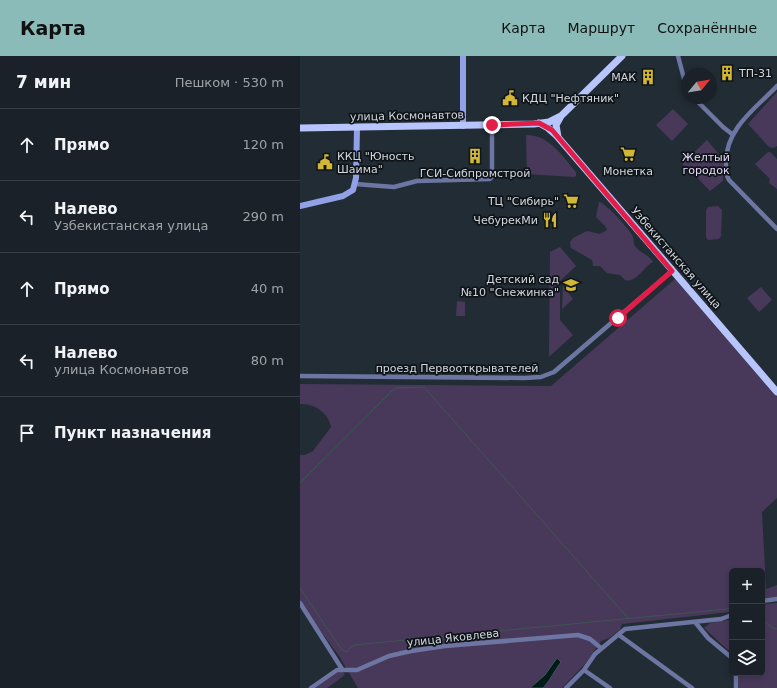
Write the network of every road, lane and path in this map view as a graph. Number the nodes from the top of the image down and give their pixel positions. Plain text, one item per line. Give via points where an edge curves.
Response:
1 (463, 56) edge
2 (622, 56) edge
3 (678, 56) edge
4 (681, 68) edge
5 (777, 86) edge
6 (700, 104) edge
7 (561, 116) junction
8 (539, 123) junction
9 (492, 125) junction
10 (463, 126) junction
11 (300, 128) edge
12 (357, 128) junction
13 (732, 134) junction
14 (558, 137) junction
15 (355, 184) junction
16 (300, 206) edge
17 (777, 229) edge
18 (672, 271) junction
19 (300, 376) edge
20 (776, 389) edge
21 (777, 599) edge
22 (765, 601) edge
23 (301, 607) edge
24 (729, 616) edge
25 (695, 622) junction
26 (619, 635) junction
27 (601, 648) junction
28 (729, 655) edge
29 (342, 669) junction
30 (584, 670) junction
31 (736, 676) edge
32 (311, 688) edge
33 (566, 688) edge
34 (610, 688) edge
35 (692, 688) edge
36 (736, 688) edge

1 - 10 main road
2 - 7 main road
3 - 4 street
5 - 13 street
6 - 13 street
7 - 8 main road, улица Космонавтов via 549,122
7 - 14 main road via 556,125
8 - 9 main road, улица Космонавтов
8 - 14 main road, Узбекистанская улица
9 - 10 main road, улица Космонавтов
9 - 15 street via 490,179 417,181 396,187
10 - 12 main road, улица Космонавтов
11 - 12 main road, улица Космонавтов
12 - 15 main road
13 - 17 street via 726,158 727,177
14 - 18 main road, Узбекистанская улица
15 - 16 main road via 351,192 343,196
18 - 19 street, проезд Первооткрывателей via 546,377
18 - 20 main road, Узбекистанская улица
21 - 22 street
23 - 29 street
24 - 25 street
25 - 26 street via 628,628
25 - 28 street via 703,633
26 - 27 street
26 - 35 street
27 - 29 street, улица Яковлева via 590,639 578,635 547,636 422,649 389,656 358,670
27 - 30 street
29 - 32 street, улица Яковлева
30 - 33 street
30 - 34 street
31 - 36 street

